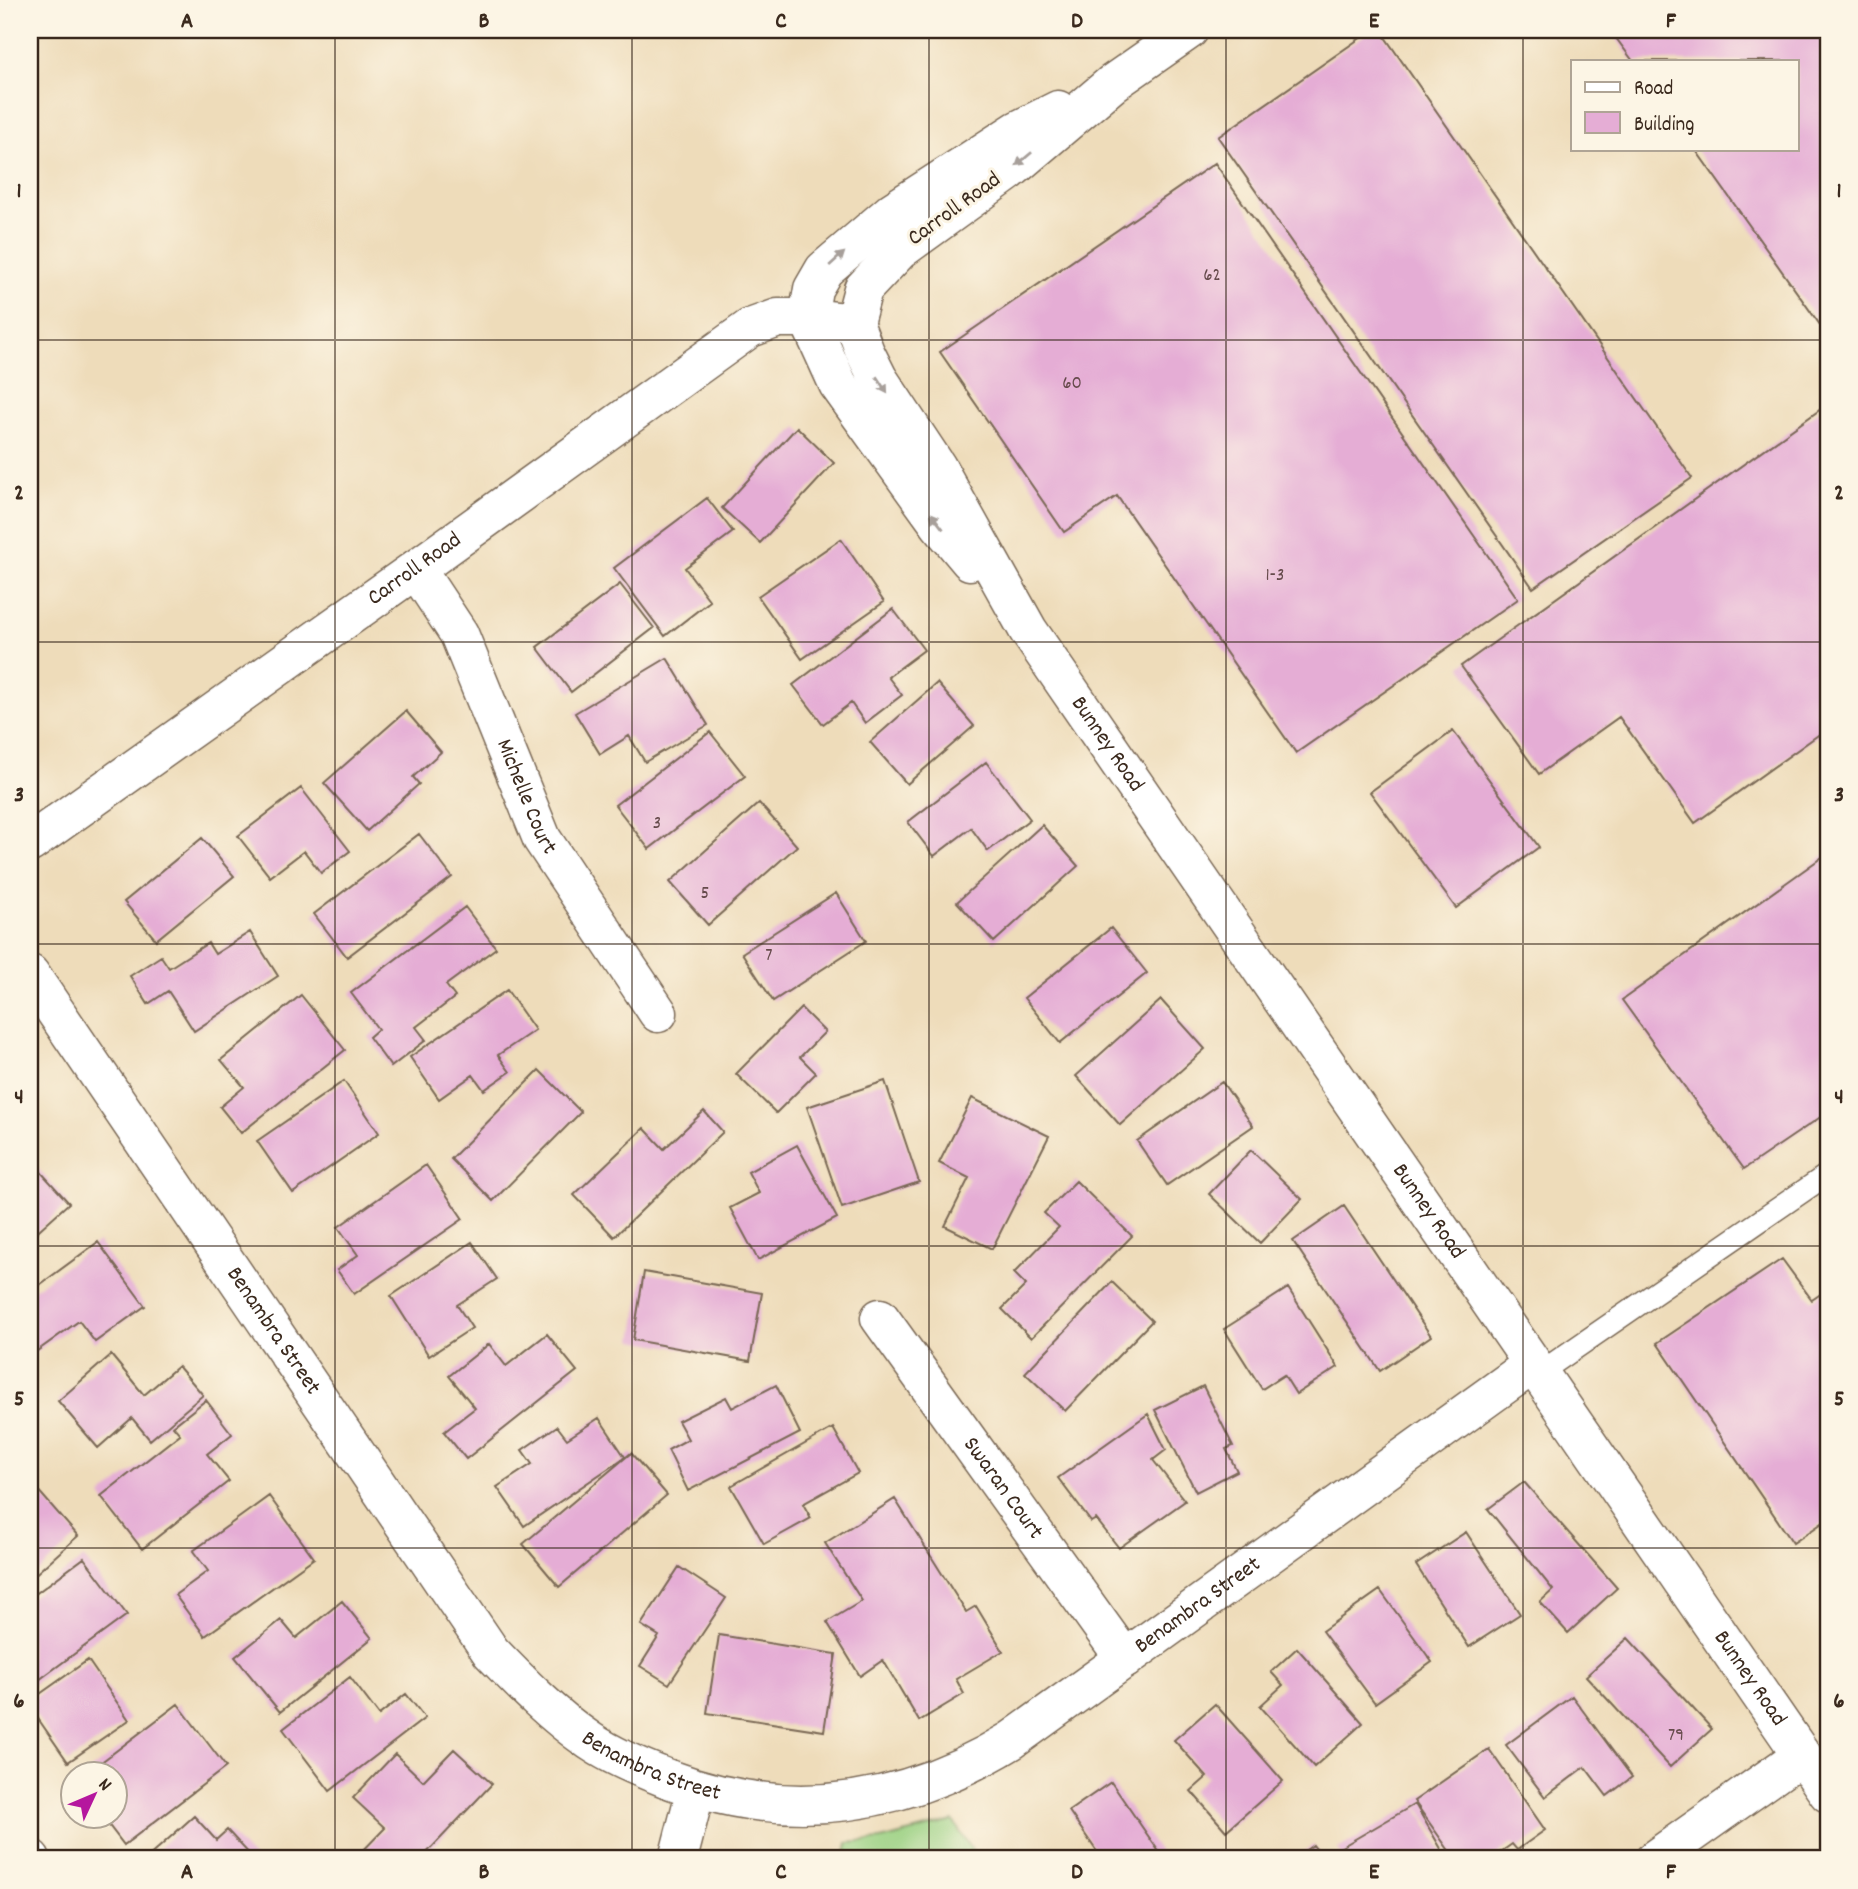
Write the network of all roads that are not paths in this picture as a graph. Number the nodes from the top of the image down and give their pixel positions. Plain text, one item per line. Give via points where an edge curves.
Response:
1 (1189, 30) edge
2 (1113, 83) junction
3 (808, 318) junction
4 (854, 323) junction
5 (416, 569) junction
6 (1028, 629) junction
7 (30, 843) edge
8 (30, 974) edge
9 (658, 1013) dead end
10 (1828, 1174) edge
11 (880, 1318) dead end
12 (1535, 1369) junction
13 (1125, 1659) junction
14 (1816, 1765) edge
15 (696, 1790) junction
16 (678, 1859) edge
17 (1655, 1859) edge

1 - 2 street, Carroll Road
3 -> 2 street, Carroll Road via 813,289 824,270 893,211 1018,130
2 -> 4 street, Carroll Road via 1008,172 900,250 863,289
3 - 4 street, Carroll Road
3 - 5 street, Carroll Road via 778,318 750,328
6 -> 3 street, Bunney Road via 939,524 838,384
4 -> 6 street, Bunney Road via 878,378 937,467
5 - 7 street, Carroll Road
5 - 9 street, Michelle Court via 458,634 542,839
6 - 12 street, Bunney Road
8 - 15 street, Benambra Street via 491,1652 538,1702 591,1742
10 - 12 lane
11 - 13 street, Swaran Court
12 - 13 street, Benambra Street
12 - 14 street, Bunney Road
13 - 15 street, Benambra Street via 993,1752 953,1773 879,1797 819,1805 756,1802
14 - 17 street
15 - 16 street

